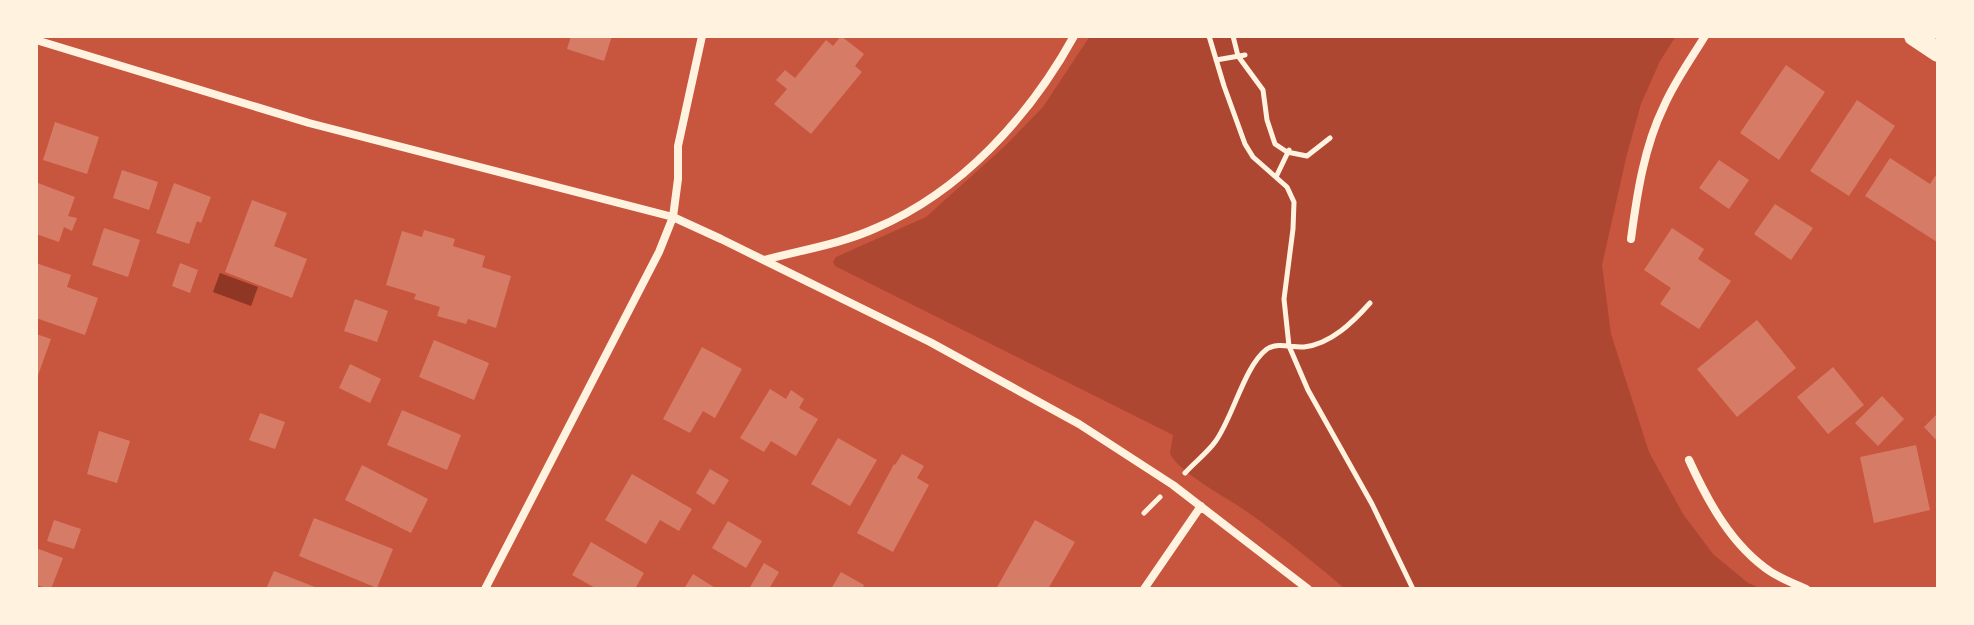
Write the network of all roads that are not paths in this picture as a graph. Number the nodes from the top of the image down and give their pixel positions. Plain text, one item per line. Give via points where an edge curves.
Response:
1 (702, 36) edge
2 (1074, 36) edge
3 (1705, 36) edge
4 (1914, 36) edge
5 (36, 40) edge
6 (1938, 52) edge
7 (673, 217) junction
8 (1631, 239) dead end
9 (763, 260) junction
10 (1689, 460) dead end
11 (1201, 506) junction
12 (485, 589) edge
13 (1144, 589) edge
14 (1308, 589) edge
15 (1806, 589) edge

1 - 7 street via 678,146
2 - 9 street via 1020,116 931,197 874,229
3 - 8 street via 1663,107 1647,151
4 - 6 main road
5 - 7 street via 309,123
7 - 9 street
7 - 12 street
9 - 11 street via 944,349 1079,424
10 - 15 street via 1705,495 1746,551 1772,573
11 - 13 street
11 - 14 street

